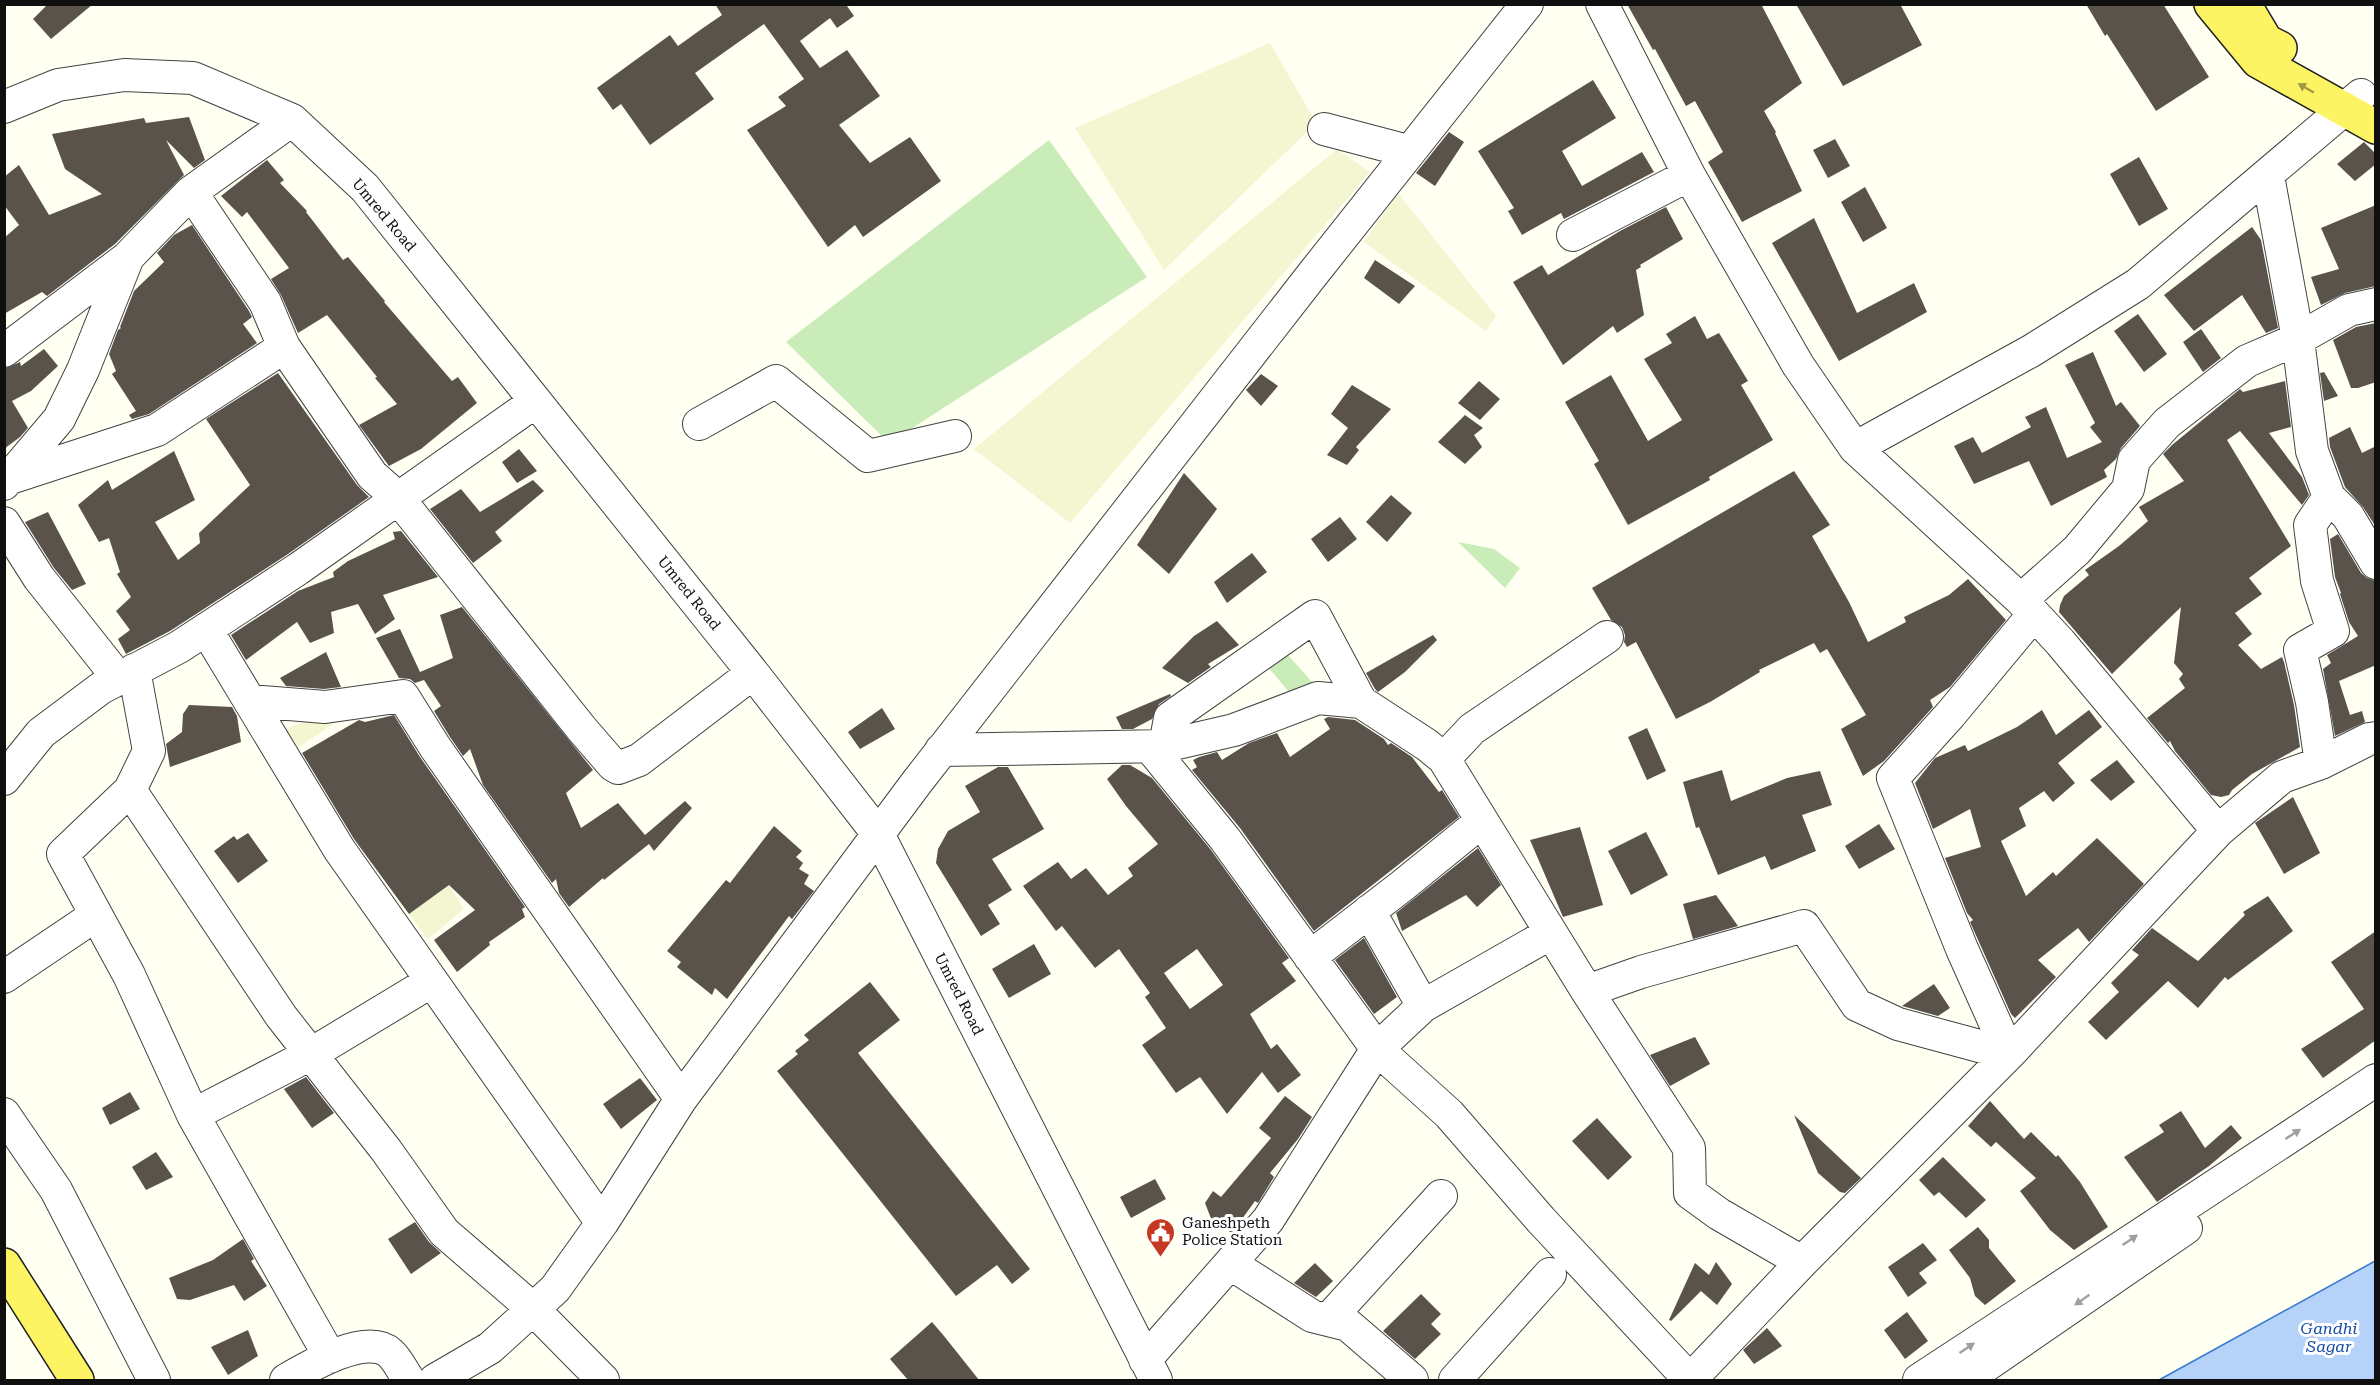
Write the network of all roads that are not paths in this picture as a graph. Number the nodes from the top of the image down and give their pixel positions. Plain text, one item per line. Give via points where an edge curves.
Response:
1 (1527, 4) edge
2 (1602, 4) edge
3 (2211, 4) edge
4 (2244, 4) edge
5 (2360, 102) edge
6 (4, 107) edge
7 (292, 120) junction
8 (2376, 127) edge
9 (1324, 129) dead end
10 (1400, 149) dead end
11 (1689, 175) junction
12 (2268, 176) junction
13 (191, 192) junction
14 (1573, 235) dead end
15 (128, 257) junction
16 (2376, 304) edge
17 (2298, 339) junction
18 (284, 347) junction
19 (4, 351) edge
20 (535, 402) junction
21 (699, 424) dead end
22 (955, 436) dead end
23 (1855, 448) junction
24 (6, 482) edge
25 (2329, 496) junction
26 (399, 499) junction
27 (4, 523) edge
28 (2376, 563) edge
29 (2028, 607) junction
30 (206, 629) junction
31 (1607, 637) dead end
32 (753, 673) junction
33 (127, 675) junction
34 (250, 701) junction
35 (1361, 702) junction
36 (2376, 738) edge
37 (1158, 747) junction
38 (941, 750) junction
39 (1444, 759) junction
40 (2321, 763) junction
41 (8, 765) edge
42 (130, 790) junction
43 (1482, 820) junction
44 (2218, 831) junction
45 (878, 834) junction
46 (1369, 911) junction
47 (96, 915) junction
48 (1551, 933) junction
49 (1310, 957) junction
50 (4, 977) edge
51 (432, 981) junction
52 (1587, 991) junction
53 (1424, 1006) junction
54 (1377, 1049) junction
55 (311, 1054) junction
56 (2009, 1054) junction
57 (2376, 1080) edge
58 (681, 1099) junction
59 (2376, 1106) edge
60 (4, 1114) edge
61 (193, 1115) junction
62 (1441, 1196) dead end
63 (603, 1223) junction
64 (1802, 1262) junction
65 (1231, 1264) junction
66 (4, 1265) edge
67 (1550, 1274) dead end
68 (4, 1303) edge
69 (533, 1309) junction
70 (1328, 1320) junction
71 (330, 1357) junction
72 (1151, 1370) edge
73 (55, 1380) edge
74 (77, 1380) edge
75 (154, 1380) edge
76 (286, 1380) edge
77 (408, 1380) edge
78 (435, 1380) edge
79 (603, 1380) edge
80 (1412, 1380) edge
81 (1455, 1380) edge
82 (1690, 1380) edge
83 (1918, 1380) edge
84 (1965, 1380) edge

1 - 38 street via 1311,274
2 - 11 street
5 -> 3 main road via 2258,60
4 - 5 main road via 2266,41
5 - 8 main road
5 - 12 street
6 - 7 street, Umred Road via 58,86 124,75 193,78
7 - 13 street
7 - 20 street, Umred Road via 365,188
9 - 10 street
11 - 14 street
11 - 23 street via 1798,365
12 - 17 street
12 - 23 street via 2138,284 2031,351
13 - 15 street
13 - 18 street via 265,302
15 - 19 street
15 - 24 street via 59,419
16 - 17 street via 2349,310
17 - 25 street via 2312,451
17 - 29 street via 2247,361 2167,423 2134,460 2128,489
18 - 24 street via 157,430
18 - 26 street via 372,475
20 - 26 street
20 - 32 street, Umred Road
21 - 22 street via 776,381 868,456
23 - 29 street
25 - 28 street via 2348,516
25 - 40 street via 2310,525 2317,582 2333,631 2300,650
26 - 30 street
26 - 32 street via 581,728 618,768 639,760
27 - 33 street via 39,578
29 - 44 street
29 - 56 street via 1950,715 1893,778
30 - 33 street
30 - 34 street
31 - 39 street via 1472,729
32 - 45 street, Umred Road
33 - 41 street via 101,688 41,733
33 - 42 street via 149,751
34 - 51 street via 339,849
34 - 58 street via 325,707 403,696
35 - 37 street via 1318,698 1234,730
35 - 37 street via 1315,616 1170,718
35 - 39 street
36 - 40 street
37 - 38 street
37 - 49 street
38 - 45 street
39 - 43 street
40 - 44 street via 2282,777
42 - 47 street via 63,854
42 - 55 street via 281,1016
43 - 46 street
43 - 48 street
44 - 56 street
45 - 58 street
45 - 72 street, Umred Road
46 - 49 street
46 - 53 street
47 - 50 street
47 - 61 street via 129,975
48 - 52 street
48 - 53 street
49 - 54 street
51 - 55 street
51 - 63 street
52 - 56 street via 1804,926 1857,1005 1898,1024
52 - 64 street via 1689,1148 1690,1193
53 - 54 street
54 - 65 street via 1268,1220
54 - 82 street via 1449,1114
55 - 61 street
55 - 69 street via 444,1232
56 - 64 street
83 -> 57 street
58 - 63 street
59 -> 84 street via 2182,1231
60 - 75 street via 56,1190
61 - 71 street
62 - 70 street
63 - 69 street via 555,1289
64 - 82 street
65 - 70 street via 1312,1316
65 - 72 street
66 - 74 main road
67 - 81 street
68 - 73 main road
69 - 78 street via 490,1348
69 - 79 street
70 - 80 street via 1348,1325
71 - 76 street
71 - 77 street via 360,1346 381,1347 390,1353

